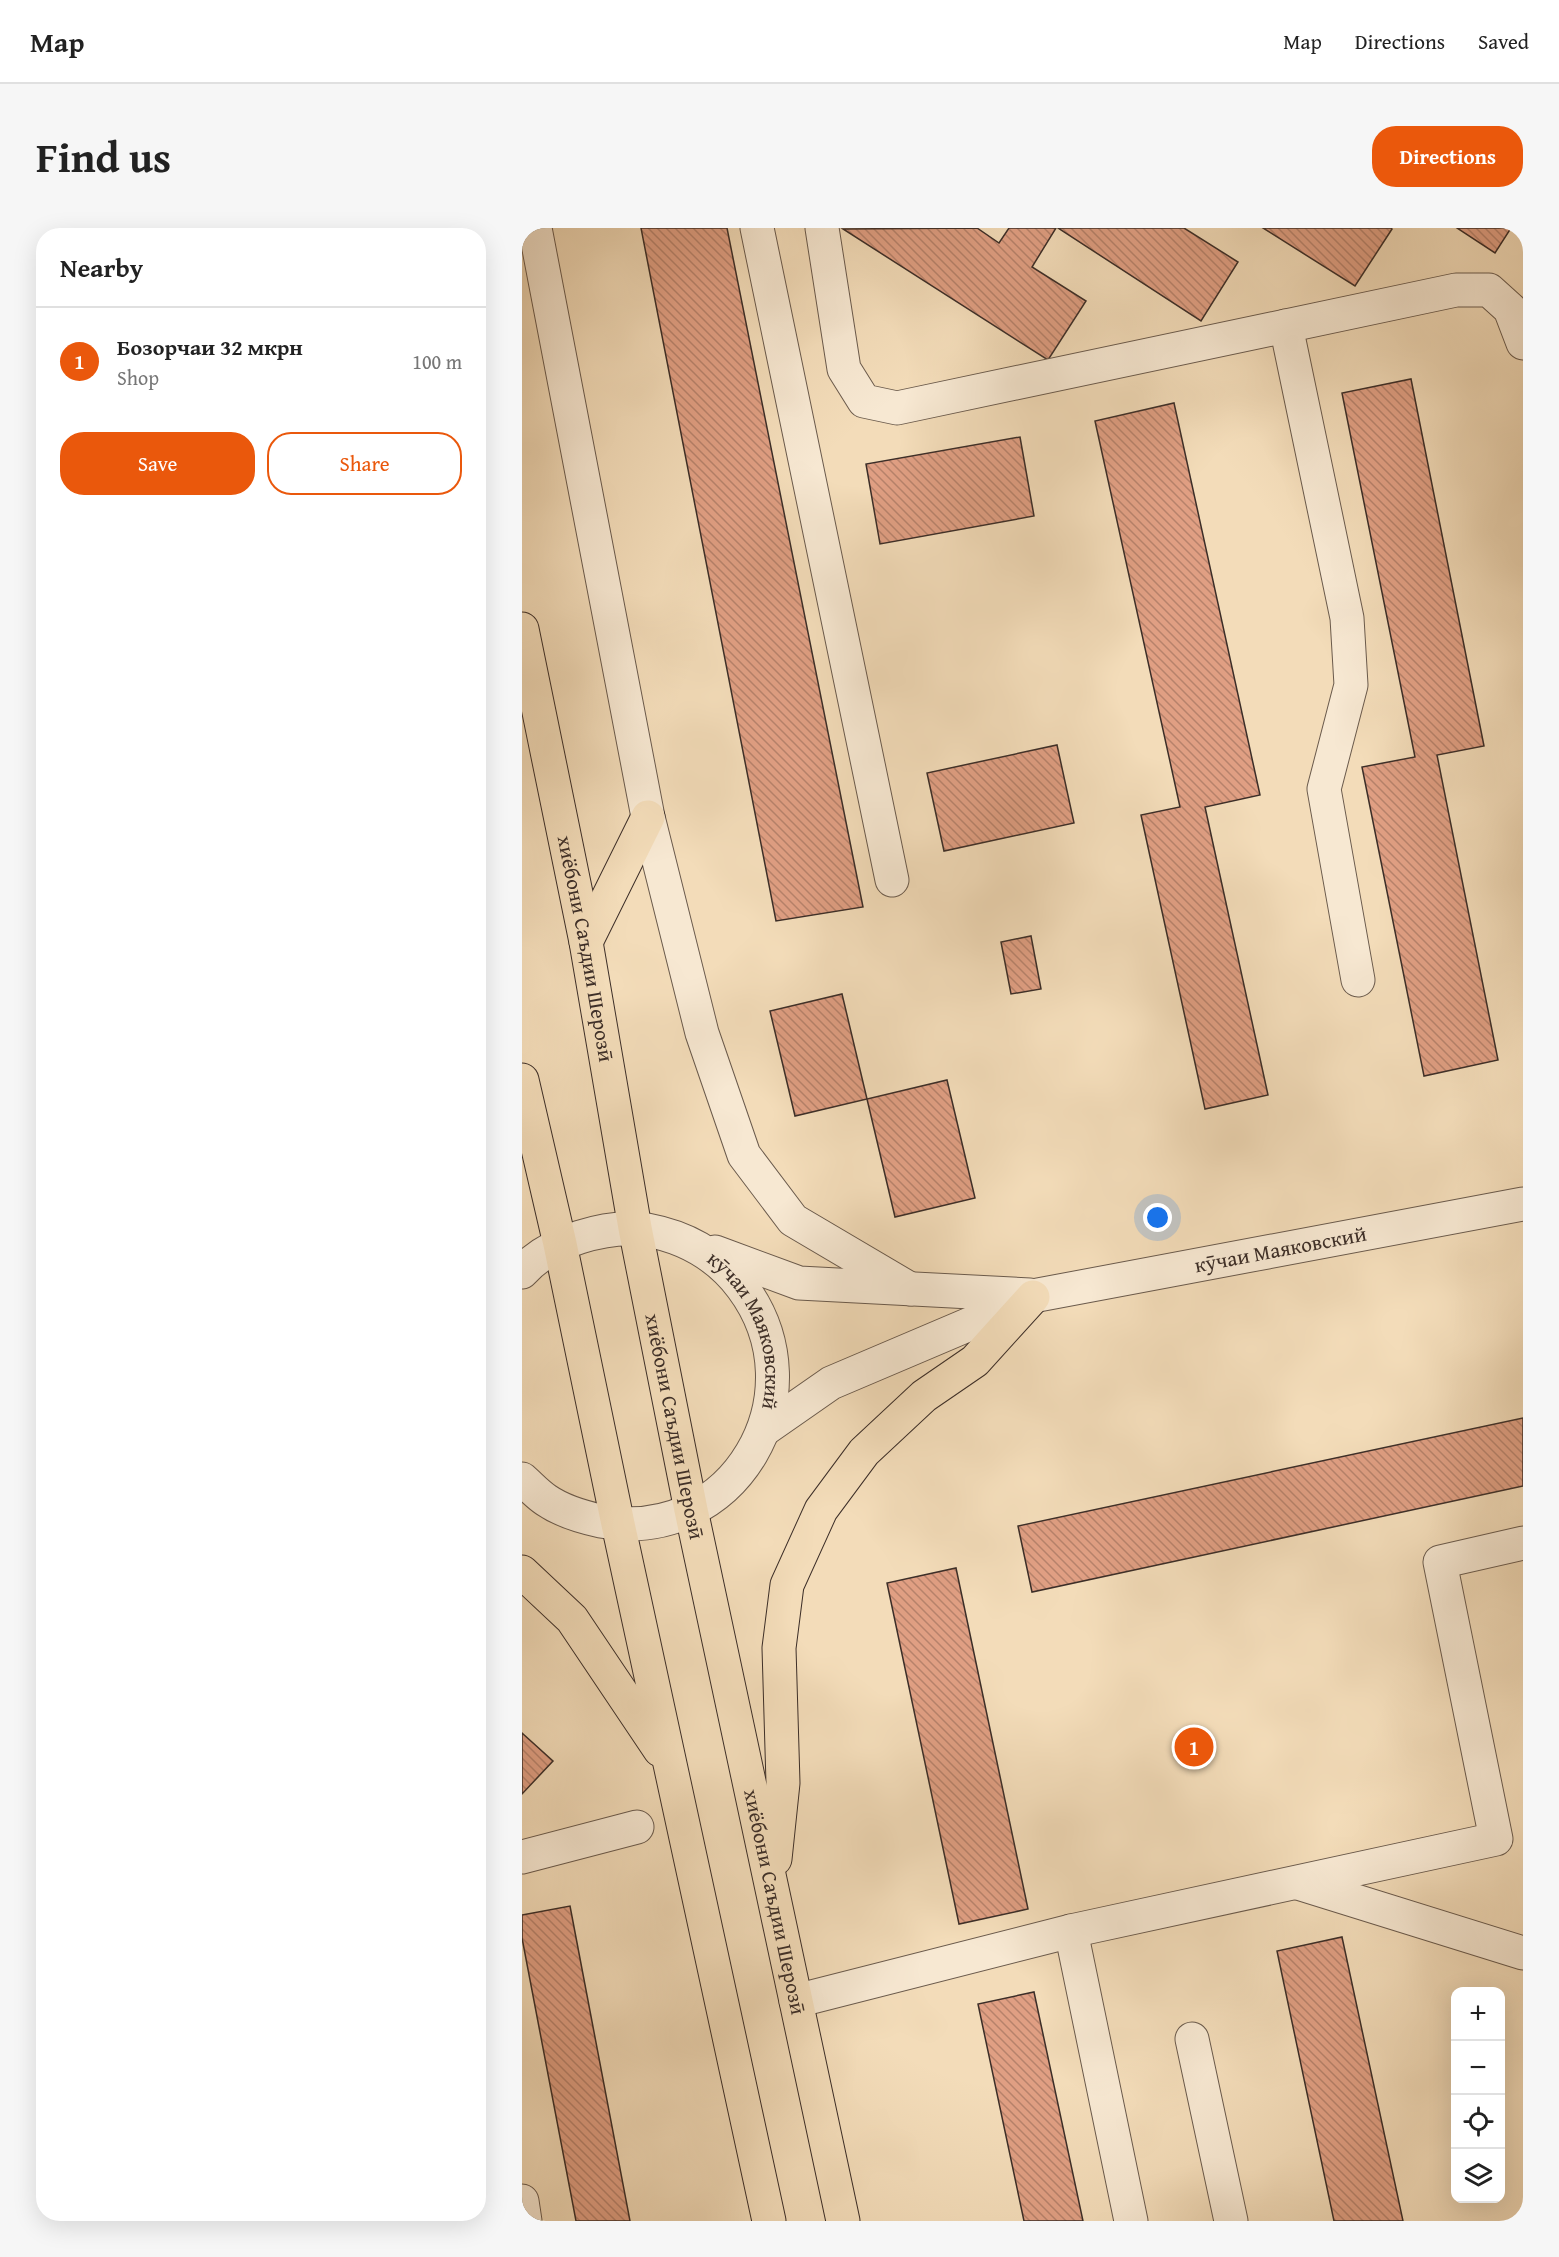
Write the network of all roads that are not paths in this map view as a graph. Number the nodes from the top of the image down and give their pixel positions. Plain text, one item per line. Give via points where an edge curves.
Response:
1 (535, 228) edge
2 (757, 228) edge
3 (822, 228) edge
4 (1286, 326) junction
5 (1523, 343) edge
6 (522, 628) edge
7 (648, 817) junction
8 (892, 880) dead end
9 (586, 942) junction
10 (1358, 980) dead end
11 (522, 1080) edge
12 (1523, 1204) edge
13 (635, 1228) junction
14 (560, 1244) junction
15 (695, 1245) junction
16 (522, 1272) edge
17 (910, 1288) junction
18 (1035, 1296) junction
19 (765, 1429) junction
20 (522, 1479) edge
21 (534, 1497) edge
22 (691, 1510) junction
23 (618, 1524) junction
24 (1523, 1543) edge
25 (522, 1572) edge
26 (670, 1765) junction
27 (637, 1827) dead end
28 (522, 1857) edge
29 (1296, 1882) junction
30 (772, 1888) junction
31 (1071, 1931) junction
32 (1523, 1953) edge
33 (796, 2001) junction
34 (1192, 2038) dead end
35 (522, 2201) edge
36 (525, 2221) edge
37 (769, 2221) edge
38 (843, 2221) edge
39 (1131, 2221) edge
40 (1231, 2221) edge

1 - 7 street
2 - 8 street
3 - 4 street via 844,369 864,401 897,408
4 - 5 street via 1456,291 1489,290 1510,309
4 - 10 street via 1347,618 1351,685 1324,789
6 - 9 main road, хиёбони Саъдии Шерозӣ
7 - 9 main road
7 - 17 street via 702,1033 744,1155 793,1221
9 - 13 main road, хиёбони Саъдии Шерозӣ
11 - 14 main road
12 - 18 street, кӯчаи Маяковский
13 - 14 street, кӯчаи Маяковский via 597,1231
13 - 15 street, кӯчаи Маяковский
13 - 22 main road, хиёбони Саъдии Шерозӣ
14 - 16 street, кӯчаи Маяковский
14 - 23 main road
15 - 17 street, кӯчаи Маяковский via 799,1283
15 - 19 street, кӯчаи Маяковский via 729,1270 755,1304 771,1344 774,1387
17 - 18 street, кӯчаи Маяковский
18 - 19 street, кӯчаи Маяковский via 831,1383
18 - 30 main road via 975,1360 924,1396 864,1452 821,1510 787,1585 779,1648 783,1783
19 - 22 street, кӯчаи Маяковский via 747,1462 722,1490
20 - 21 street, кӯчаи Маяковский
21 - 23 street, кӯчаи Маяковский via 581,1517
22 - 23 street, кӯчаи Маяковский via 656,1522
22 - 30 main road, хиёбони Саъдии Шерозӣ
23 - 26 main road
24 - 29 street via 1440,1562 1496,1839
25 - 26 main road via 572,1619
26 - 37 main road
27 - 28 street
29 - 31 street
29 - 32 street
30 - 33 main road, хиёбони Саъдии Шерозӣ
31 - 33 street
31 - 39 street
33 - 38 main road, хиёбони Саъдии Шерозӣ
34 - 40 street
35 - 36 street

